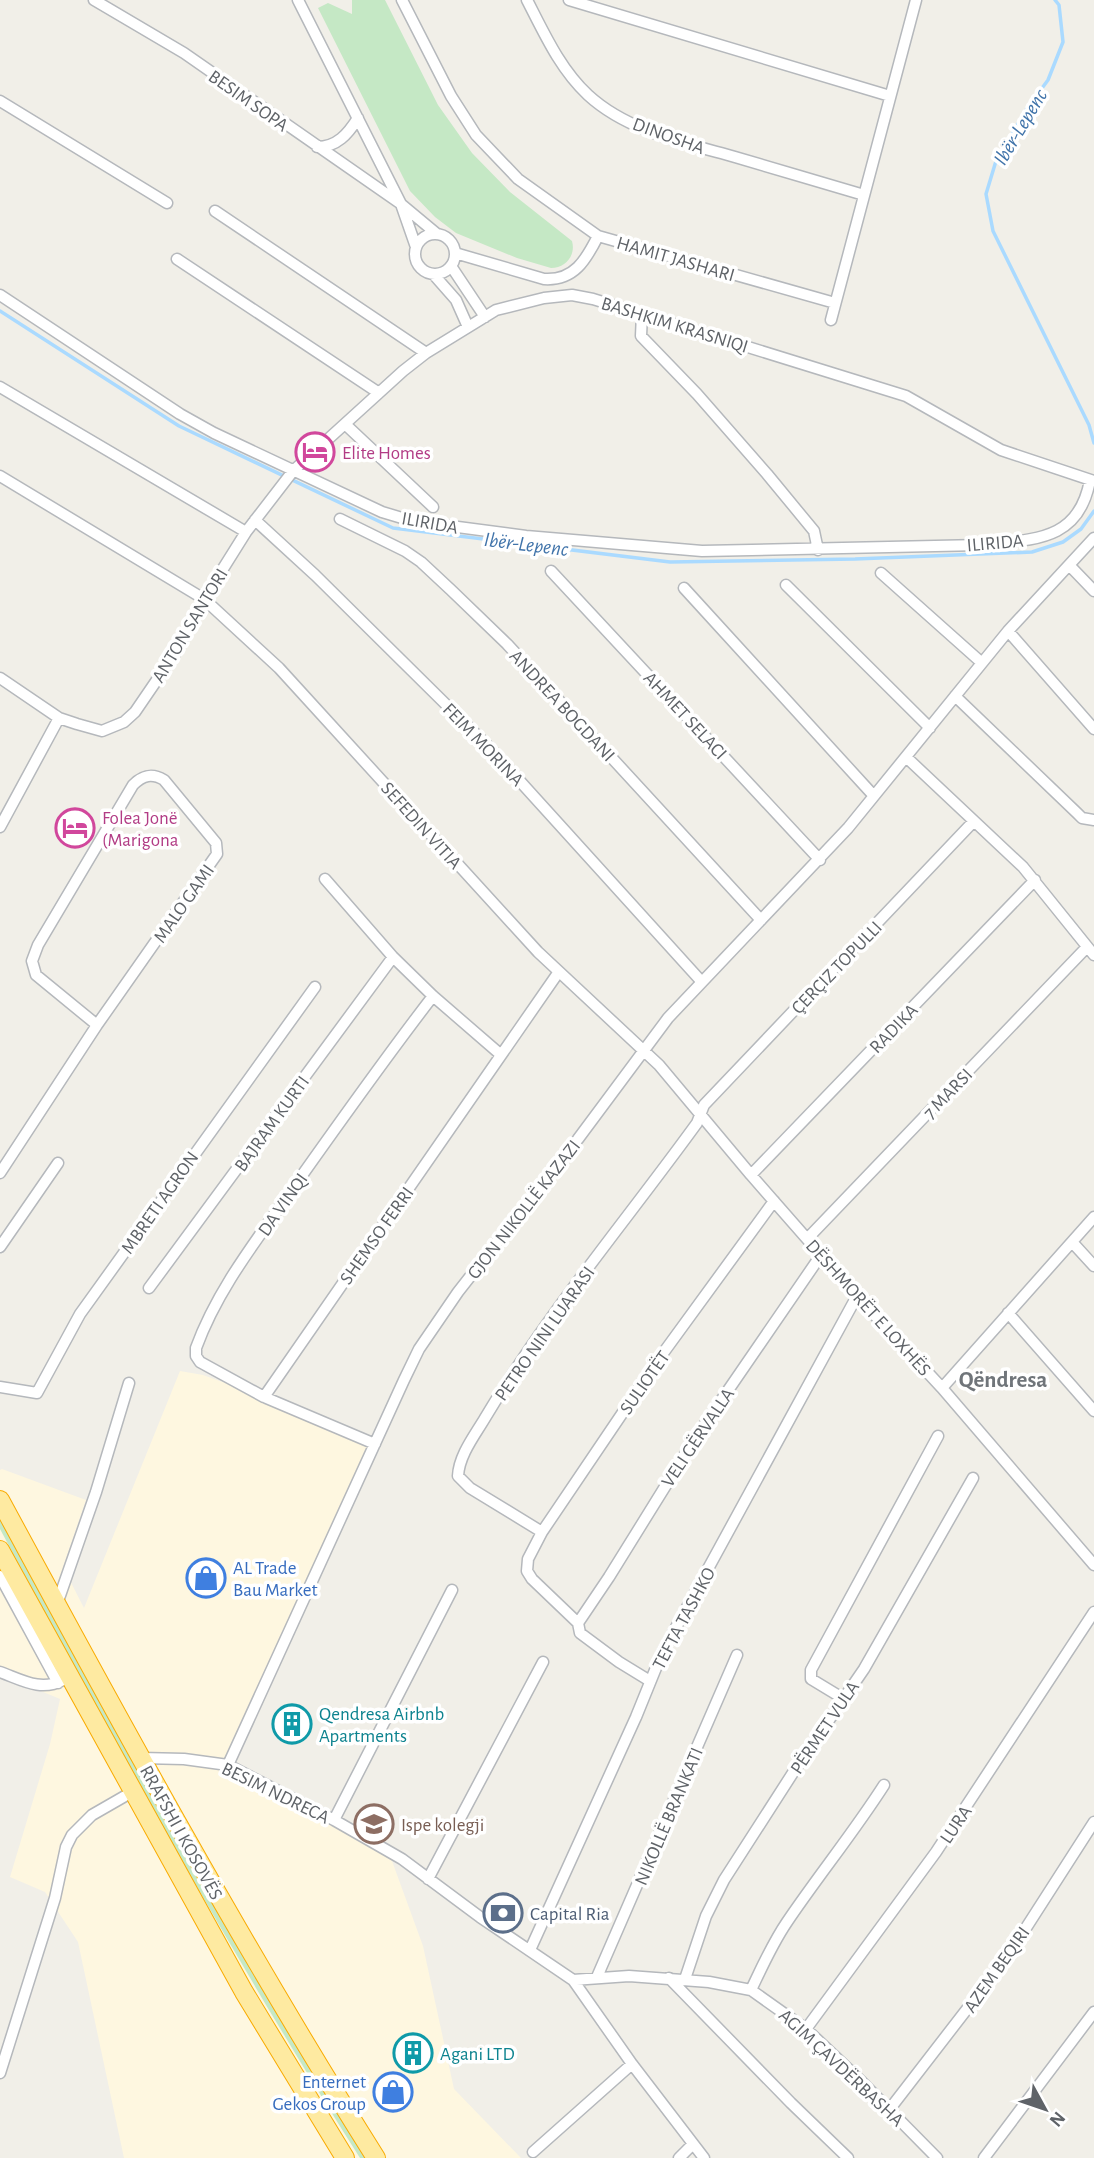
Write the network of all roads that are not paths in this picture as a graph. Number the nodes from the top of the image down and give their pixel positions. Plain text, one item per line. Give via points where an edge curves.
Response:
1 (94, 0) edge
2 (288, 0) edge
3 (298, 0) edge
4 (402, 0) edge
5 (527, 0) edge
6 (569, 0) edge
7 (916, 0) edge
8 (306, 15) junction
9 (890, 96) junction
10 (0, 101) edge
11 (358, 118) junction
12 (317, 147) junction
13 (864, 195) junction
14 (167, 203) dead end
15 (401, 204) junction
16 (215, 211) dead end
17 (437, 234) junction
18 (598, 236) junction
19 (416, 247) junction
20 (455, 253) junction
21 (177, 259) dead end
22 (451, 266) junction
23 (434, 275) junction
24 (0, 295) edge
25 (835, 303) junction
26 (642, 314) junction
27 (485, 317) junction
28 (831, 320) dead end
29 (468, 327) junction
30 (426, 353) junction
31 (0, 387) edge
32 (379, 393) junction
33 (346, 425) junction
34 (293, 471) junction
35 (0, 476) edge
36 (1092, 480) edge
37 (433, 507) dead end
38 (340, 519) dead end
39 (255, 520) junction
40 (246, 532) junction
41 (1094, 538) edge
42 (818, 550) junction
43 (1069, 565) junction
44 (551, 571) dead end
45 (881, 573) dead end
46 (786, 585) dead end
47 (684, 588) dead end
48 (1094, 591) edge
49 (204, 599) junction
50 (1008, 631) junction
51 (982, 663) junction
52 (0, 678) edge
53 (956, 696) junction
54 (59, 718) junction
55 (930, 728) junction
56 (1094, 729) edge
57 (906, 757) junction
58 (874, 796) junction
59 (1094, 820) edge
60 (974, 821) junction
61 (0, 827) edge
62 (820, 860) junction
63 (326, 879) dead end
64 (1035, 880) junction
65 (761, 920) junction
66 (1091, 951) edge
67 (393, 957) junction
68 (558, 973) junction
69 (701, 981) junction
70 (315, 987) dead end
71 (433, 996) junction
72 (97, 1026) junction
73 (643, 1049) junction
74 (500, 1054) junction
75 (700, 1114) junction
76 (58, 1163) dead end
77 (0, 1173) edge
78 (751, 1175) junction
79 (774, 1201) junction
80 (1094, 1217) edge
81 (807, 1239) junction
82 (1072, 1242) junction
83 (0, 1247) edge
84 (821, 1255) junction
85 (1094, 1266) edge
86 (149, 1288) dead end
87 (857, 1296) junction
88 (1008, 1313) junction
89 (129, 1383) dead end
90 (0, 1387) edge
91 (942, 1388) junction
92 (264, 1398) junction
93 (1094, 1411) edge
94 (938, 1436) dead end
95 (375, 1444) junction
96 (973, 1478) dead end
97 (0, 1500) edge
98 (542, 1532) junction
99 (0, 1550) edge
100 (1094, 1565) edge
101 (0, 1576) edge
102 (452, 1590) dead end
103 (57, 1604) junction
104 (1094, 1612) edge
105 (578, 1623) junction
106 (737, 1655) dead end
107 (542, 1662) dead end
108 (0, 1672) edge
109 (64, 1679) junction
110 (650, 1681) junction
111 (844, 1699) junction
112 (141, 1758) junction
113 (228, 1765) junction
114 (884, 1784) dead end
115 (132, 1792) junction
116 (334, 1820) junction
117 (1094, 1822) edge
118 (428, 1880) junction
119 (530, 1950) junction
120 (597, 1977) junction
121 (669, 1978) junction
122 (685, 1979) junction
123 (573, 1980) junction
124 (751, 1990) junction
125 (1094, 2012) edge
126 (806, 2029) junction
127 (632, 2064) junction
128 (0, 2073) edge
129 (889, 2110) junction
130 (693, 2144) junction
131 (533, 2152) dead end
132 (341, 2156) edge
133 (376, 2158) edge
134 (679, 2158) edge
135 (704, 2158) edge
136 (848, 2158) edge
137 (937, 2158) edge
138 (984, 2158) edge

1 - 12 street, BESIM SOPA via 184,53
2 - 8 street
3 - 8 street, BESIM SOPA
4 - 18 street via 476,135 518,179
5 - 13 street, DINOSHA via 573,79 612,112 645,130
6 - 9 street
7 - 9 street
8 - 11 street, BESIM SOPA
9 - 13 street
10 - 14 street
11 - 12 street via 344,137
11 - 15 street, BESIM SOPA
12 - 15 street, BESIM SOPA
13 - 25 street
15 - 17 street, BESIM SOPA
15 - 19 street, BESIM SOPA
16 - 30 street
17 - 19 street via 424,237
17 - 20 street, BESIM SOPA via 450,240
18 - 20 street, HAMIT JASHARI via 582,265 553,280
18 - 25 street, HAMIT JASHARI
19 - 23 street, BESIM SOPA via 418,265
20 - 22 street
21 - 32 street
22 - 23 street
22 - 27 street
23 - 29 street, BESIM SOPA via 456,300
24 - 34 street, ILIRIDA via 180,414
25 - 28 street
26 - 27 street, BASHKIM KRASNIQI via 572,295 496,310
26 - 36 street, BASHKIM KRASNIQI via 906,396 1002,450
26 - 42 street via 641,336 767,474 814,531
27 - 29 street, BASHKIM KRASNIQI
29 - 30 street, BASHKIM KRASNIQI
30 - 32 street, BASHKIM KRASNIQI
31 - 40 street
32 - 33 street, BASHKIM KRASNIQI
33 - 34 street, BASHKIM KRASNIQI
33 - 37 street
34 - 39 street, ANTON SANTORI
34 - 42 street, ILIRIDA via 382,512 442,526 702,551
35 - 49 street, SEFEDIN VITIA
36 - 42 street, ILIRIDA via 1080,511 1048,536 981,545
38 - 65 street, ANDREA BOGDANI via 405,551 451,590 507,644
39 - 40 street, ANTON SANTORI
39 - 69 street, FEIM MORINA via 489,747
40 - 49 street, ANTON SANTORI
41 - 43 street, GJON NIKOLLË KAZAZI
43 - 48 street
43 - 50 street, GJON NIKOLLË KAZAZI
44 - 62 street, AHMET SELACI
45 - 51 street
46 - 55 street
47 - 58 street
49 - 54 street, ANTON SANTORI via 176,652 124,722 102,731
49 - 68 street, SEFEDIN VITIA via 279,668
50 - 51 street, GJON NIKOLLË KAZAZI
50 - 56 street
51 - 53 street, GJON NIKOLLË KAZAZI
52 - 54 street, ANTON SANTORI
53 - 55 street, GJON NIKOLLË KAZAZI
53 - 59 street via 1082,818
54 - 61 street
55 - 57 street, GJON NIKOLLË KAZAZI
57 - 58 street, GJON NIKOLLË KAZAZI
57 - 60 street
58 - 62 street, GJON NIKOLLË KAZAZI
60 - 64 street
60 - 75 street, ÇERÇIZ TOPULLI via 707,1101
62 - 65 street, GJON NIKOLLË KAZAZI
63 - 67 street
64 - 66 street
64 - 78 street, RADIKA
65 - 69 street, GJON NIKOLLË KAZAZI
66 - 81 street, 7 MARSI
67 - 71 street
67 - 86 street, BAJRAM KURTI
68 - 73 street, SEFEDIN VITIA
68 - 74 street, SHEMSO FERRI
69 - 73 street, GJON NIKOLLË KAZAZI
70 - 90 street, MBRETI AGRON via 80,1314 37,1393
71 - 74 street
71 - 92 street, DA VINQI via 240,1264 198,1341 200,1362
72 - 72 street, MALO GAMI via 36,975 32,961 134,785 152,775 164,780 216,843 217,854
72 - 77 street, MALO GAMI
73 - 75 street, DËSHMORËT E LOXHËS
73 - 95 street, GJON NIKOLLË KAZAZI via 436,1322
74 - 92 street, SHEMSO FERRI
75 - 78 street, DËSHMORËT E LOXHËS
75 - 98 street, PETRO NINI LUARASI via 517,1367 458,1467 463,1483
76 - 83 street
78 - 79 street, DËSHMORËT E LOXHËS
79 - 81 street, DËSHMORËT E LOXHËS
79 - 98 street, SULIOTËT via 661,1356
80 - 82 street
81 - 84 street, DËSHMORËT E LOXHËS
82 - 85 street
82 - 88 street
84 - 87 street, DËSHMORËT E LOXHËS
84 - 105 street, VELI GËRVALLA via 694,1440
87 - 91 street, DËSHMORËT E LOXHËS
87 - 110 street, TEFTA TASHKO
88 - 91 street
88 - 93 street
89 - 103 street
91 - 100 street, DËSHMORËT E LOXHËS
92 - 95 street
94 - 111 street via 811,1670 811,1679
95 - 113 street, GJON NIKOLLË KAZAZI
96 - 111 street, PËRMET VULA
97 - 103 highway, RRAFSHI I KOSOVËS
98 - 105 street, SULIOTËT via 527,1571
99 - 109 highway, RRAFSHI I KOSOVËS
101 - 109 street, RRAFSHI I KOSOVËS
102 - 116 street
103 - 112 highway, RRAFSHI I KOSOVËS
104 - 126 street, LURA via 936,1853
105 - 110 street via 587,1639
106 - 120 street, NIKOLLË BRANKATI
107 - 118 street
108 - 109 street via 45,1687
109 - 115 highway, RRAFSHI I KOSOVËS
110 - 119 street, TEFTA TASHKO
111 - 122 street, PËRMET VULA via 724,1880 706,1916
112 - 113 street, BESIM NDRECA
112 - 133 highway, RRAFSHI I KOSOVËS via 279,2002
113 - 116 street, BESIM NDRECA
114 - 124 street via 787,1923
115 - 128 street via 81,1824 66,1847 55,1898
115 - 132 highway, RRAFSHI I KOSOVËS
116 - 118 street, BESIM NDRECA
117 - 129 street, AZEM BEQIRI via 1000,1965
118 - 119 street, BESIM NDRECA
119 - 123 street, BESIM NDRECA
120 - 121 street, AGIM ÇAVDËRBASHA
120 - 123 street, AGIM ÇAVDËRBASHA
121 - 122 street, AGIM ÇAVDËRBASHA
121 - 136 street
122 - 124 street, AGIM ÇAVDËRBASHA
123 - 127 street
124 - 126 street, AGIM ÇAVDËRBASHA
125 - 138 street
126 - 129 street, AGIM ÇAVDËRBASHA
127 - 130 street
127 - 131 street
129 - 137 street, AGIM ÇAVDËRBASHA
130 - 134 street
130 - 135 street

